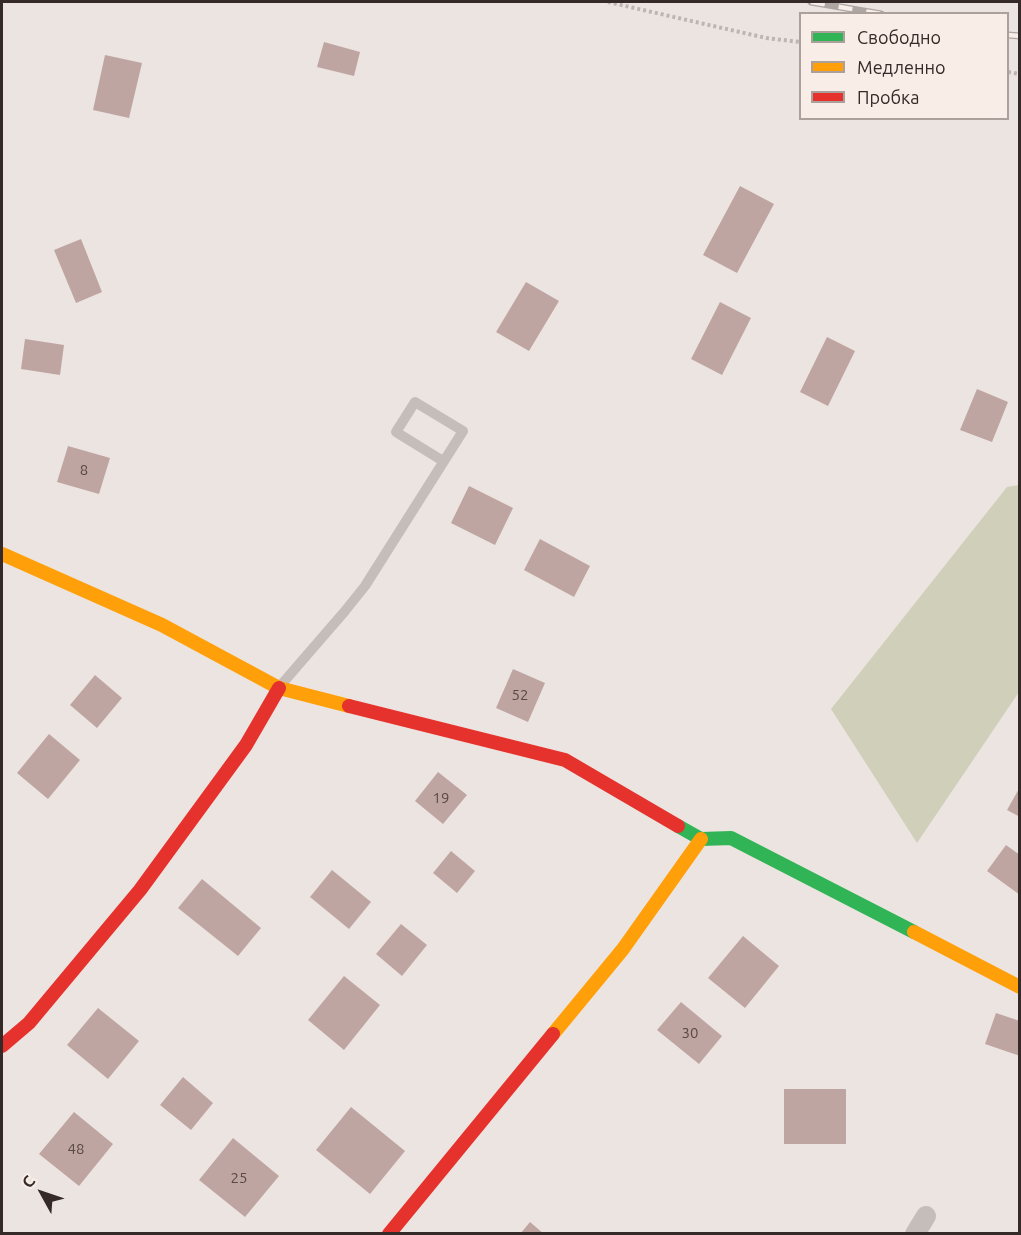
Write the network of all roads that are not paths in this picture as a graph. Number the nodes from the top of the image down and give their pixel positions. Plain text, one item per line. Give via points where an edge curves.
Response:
1 (443, 460) junction
2 (2, 554) edge
3 (279, 688) junction
4 (701, 839) junction
5 (1020, 987) edge
6 (2, 1046) edge
7 (926, 1216) dead end
8 (389, 1233) edge
9 (915, 1233) edge

1 - 1 lane via 463,431 414,402 396,432
1 - 3 lane via 364,585
2 - 3 street via 162,625
3 - 4 street via 565,760
3 - 6 street via 246,745 140,890 29,1023
4 - 5 street via 731,838
4 - 8 street via 623,949
7 - 9 street

